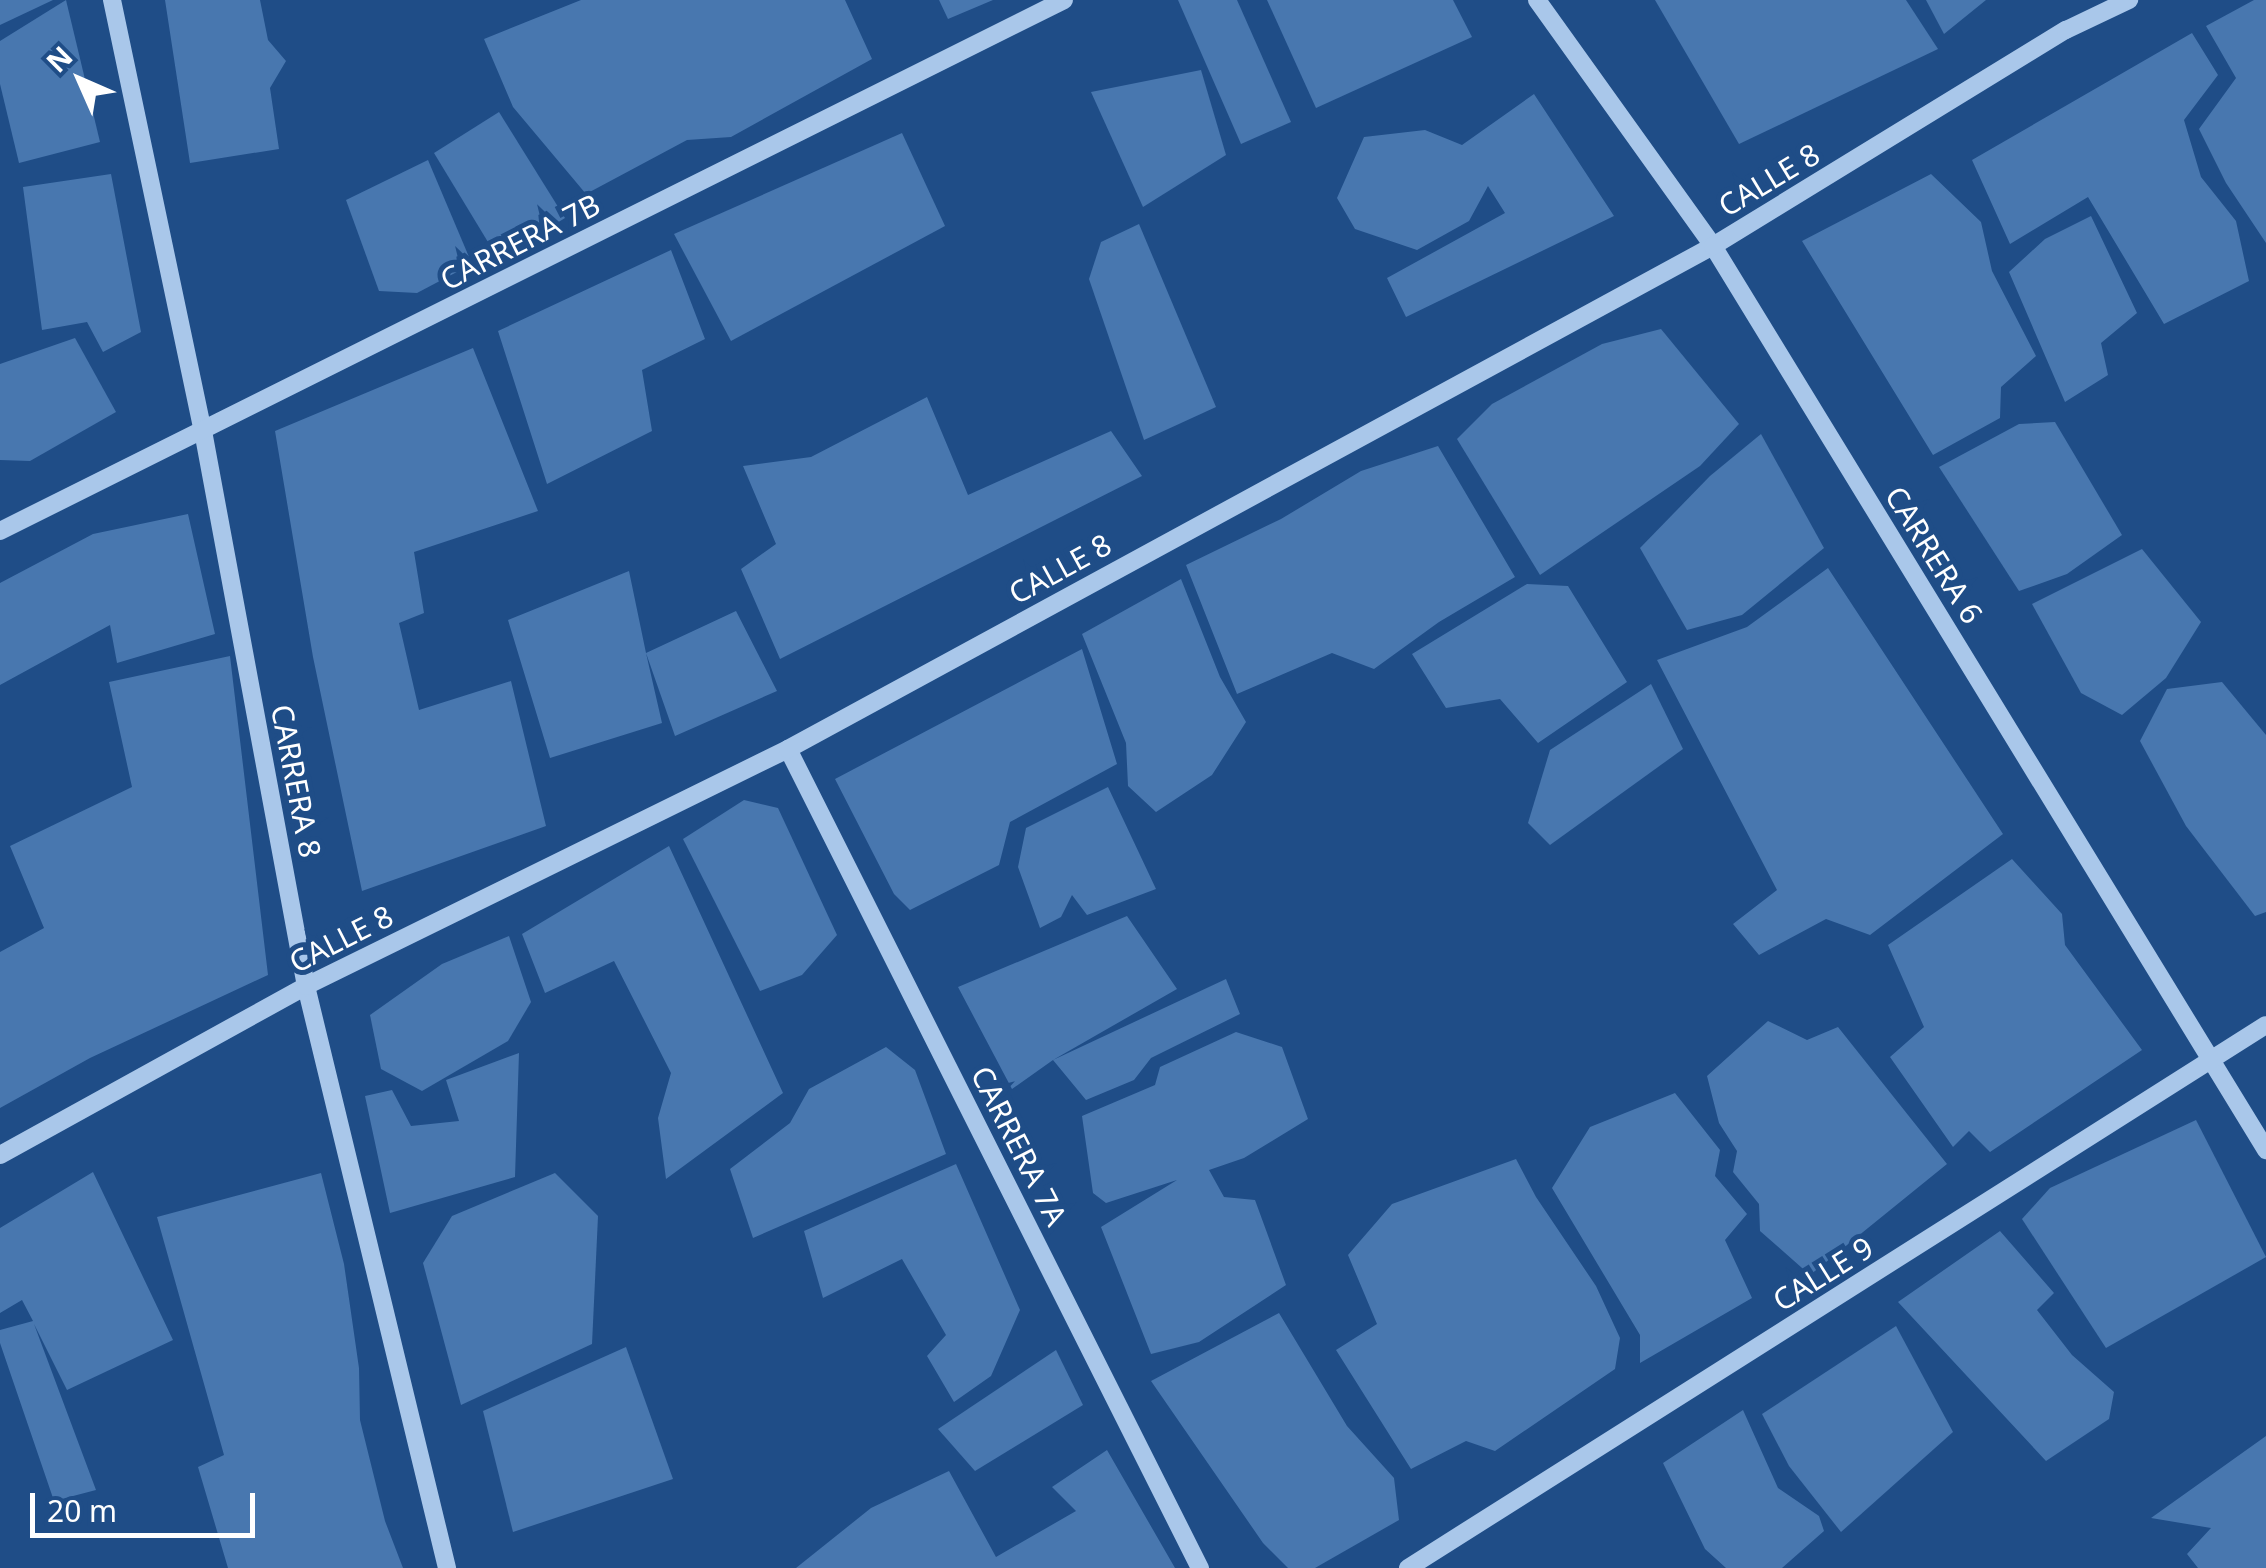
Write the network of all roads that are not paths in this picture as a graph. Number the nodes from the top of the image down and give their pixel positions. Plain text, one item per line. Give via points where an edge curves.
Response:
1 (112, 0) edge
2 (1064, 0) edge
3 (1537, 0) edge
4 (2129, 0) edge
5 (1713, 246) junction
6 (203, 431) junction
7 (0, 531) edge
8 (788, 749) junction
9 (306, 986) junction
10 (2266, 1025) edge
11 (2212, 1061) junction
12 (2266, 1150) edge
13 (0, 1155) edge
14 (448, 1568) edge
15 (1200, 1568) edge
16 (1408, 1568) edge

1 - 6 street, CARRERA 8
2 - 6 street, CARRERA 7B
3 - 5 street, CARRERA 6
4 - 5 street, CALLE 8 via 2066,30
5 - 8 street, CALLE 8
5 - 11 street, CARRERA 6
6 - 7 street, CARRERA 7B
6 - 9 street, CARRERA 8
8 - 9 street, CALLE 8
8 - 15 street, CARRERA 7A
9 - 13 street, CALLE 8
9 - 14 street, CARRERA 8
10 - 11 street, CALLE 9
11 - 12 street, CARRERA 6
11 - 16 street, CALLE 9

